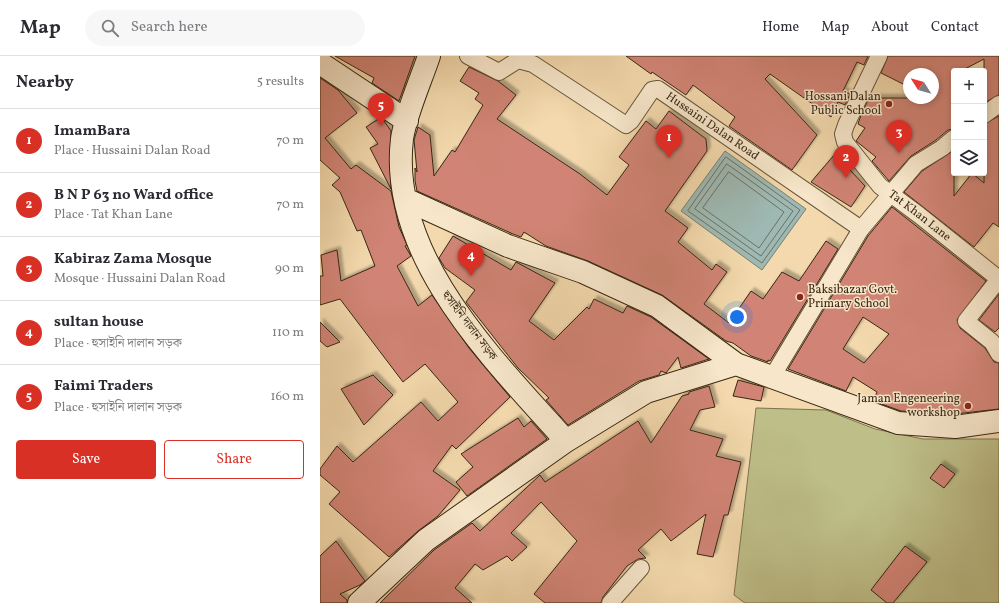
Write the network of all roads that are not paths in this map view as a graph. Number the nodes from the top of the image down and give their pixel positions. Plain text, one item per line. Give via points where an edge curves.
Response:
1 (429, 56) edge
2 (468, 56) edge
3 (879, 56) edge
4 (320, 63) edge
5 (999, 104) edge
6 (987, 113) edge
7 (406, 121) junction
8 (952, 140) edge
9 (890, 194) junction
10 (405, 199) junction
11 (861, 229) junction
12 (999, 354) edge
13 (736, 364) junction
14 (772, 377) junction
15 (999, 421) edge
16 (566, 441) junction
17 (640, 568) dead end
18 (359, 603) edge
19 (610, 603) edge

1 - 7 street, হুসাইনি দালান সড়ক
2 - 11 street, Hussaini Dalan Road via 499,72 518,60 533,64 626,125 652,90 658,89
3 - 9 street, Tat Khan Lane via 843,134 844,142 880,186
4 - 7 street
5 - 6 street
7 - 10 street, হুসাইনি দালান সড়ক via 402,139
8 - 9 street via 916,164
9 - 11 street
9 - 12 street, Tat Khan Lane via 999,279 966,321 992,342
10 - 13 street via 508,246 583,272 657,306
10 - 16 street, হুসাইনি দালান সড়ক via 415,238 452,306 510,379
11 - 14 street
13 - 14 street
13 - 16 street via 646,392
14 - 15 street via 898,423 955,427
16 - 18 street via 426,540
17 - 19 street

